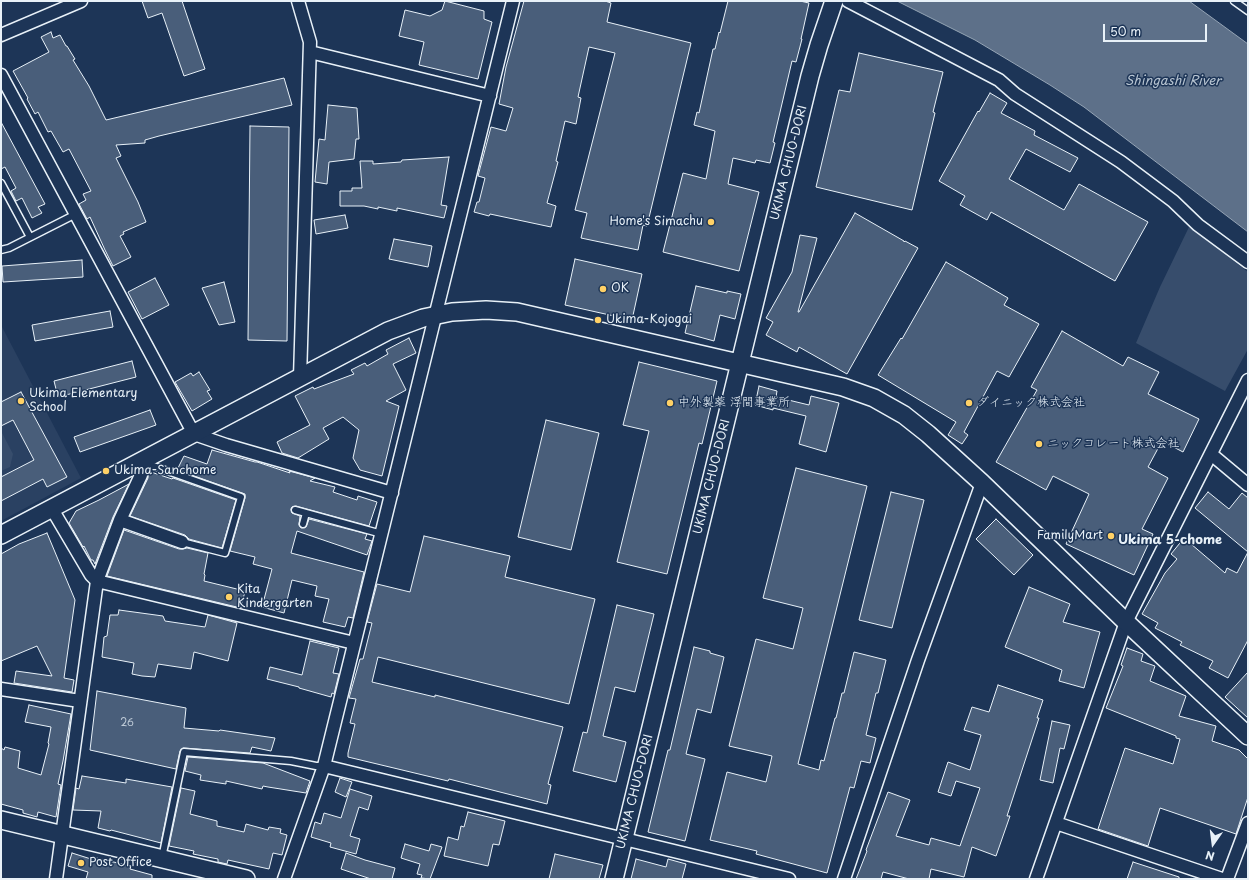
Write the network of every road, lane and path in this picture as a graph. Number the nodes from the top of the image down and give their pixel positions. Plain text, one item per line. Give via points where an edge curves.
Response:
1 (82, 1) edge
2 (298, 1) edge
3 (513, 1) edge
4 (848, 1) edge
5 (1234, 1) edge
6 (833, 4) edge
7 (1248, 11) edge
8 (1, 35) edge
9 (310, 52) junction
10 (1, 75) edge
11 (490, 96) junction
12 (1, 182) edge
13 (76, 214) junction
14 (30, 237) junction
15 (1, 250) edge
16 (1248, 262) edge
17 (436, 315) junction
18 (740, 362) junction
19 (300, 378) junction
20 (1248, 380) edge
21 (194, 434) junction
22 (1211, 454) junction
23 (140, 461) junction
24 (982, 483) junction
25 (1248, 485) edge
26 (392, 493) junction
27 (52, 509) junction
28 (295, 510) dead end
29 (306, 513) junction
30 (120, 520) junction
31 (302, 524) dead end
32 (382, 534) junction
33 (1, 535) edge
34 (182, 542) joint
35 (98, 581) junction
36 (1126, 622) junction
37 (354, 643) junction
38 (1, 689) edge
39 (80, 701) junction
40 (1248, 736) edge
41 (324, 766) junction
42 (1, 820) edge
43 (1056, 823) junction
44 (1248, 823) edge
45 (63, 834) junction
46 (623, 839) junction
47 (161, 859) junction
48 (56, 879) edge
49 (246, 879) edge
50 (284, 879) edge
51 (614, 879) edge
52 (789, 879) edge
53 (844, 879) edge
54 (1036, 879) edge
55 (1222, 879) edge
56 (1227, 879) edge

1 - 8 street
2 - 9 street via 310,42
3 - 11 street
4 - 16 street via 999,80 1015,94 1121,162 1174,201 1198,225
5 - 7 lane
6 - 18 street, UKIMA CHUO-DORI via 810,76
9 - 11 street
9 - 19 street
10 - 13 street
11 - 17 street
12 - 14 lane
13 - 14 lane
13 - 21 street
14 - 15 lane
17 - 18 street via 479,310 517,312
17 - 19 street via 388,331
17 - 26 street
18 - 24 street via 843,387 874,398 904,415
18 - 46 street, UKIMA CHUO-DORI
19 - 21 street
20 - 22 street
21 - 23 street
21 - 26 street
22 - 25 street
22 - 36 street
23 - 27 street
23 - 30 street via 141,475
23 - 34 lane via 241,497 225,553
24 - 36 street
24 - 53 street via 918,660
26 - 32 street
27 - 33 street
27 - 35 street via 90,575
28 - 29 lane
29 - 31 lane
29 - 32 lane
30 - 34 street
30 - 35 street
32 - 37 street
35 - 37 street
35 - 39 street
36 - 40 street
36 - 43 street
37 - 41 street
38 - 39 street
39 - 45 street
41 - 46 street
41 - 47 lane via 184,752
41 - 50 street
42 - 45 street
43 - 54 street
43 - 55 street
44 - 56 street
45 - 47 street
45 - 48 street
46 - 51 street, UKIMA CHUO-DORI
46 - 52 street
47 - 49 street

